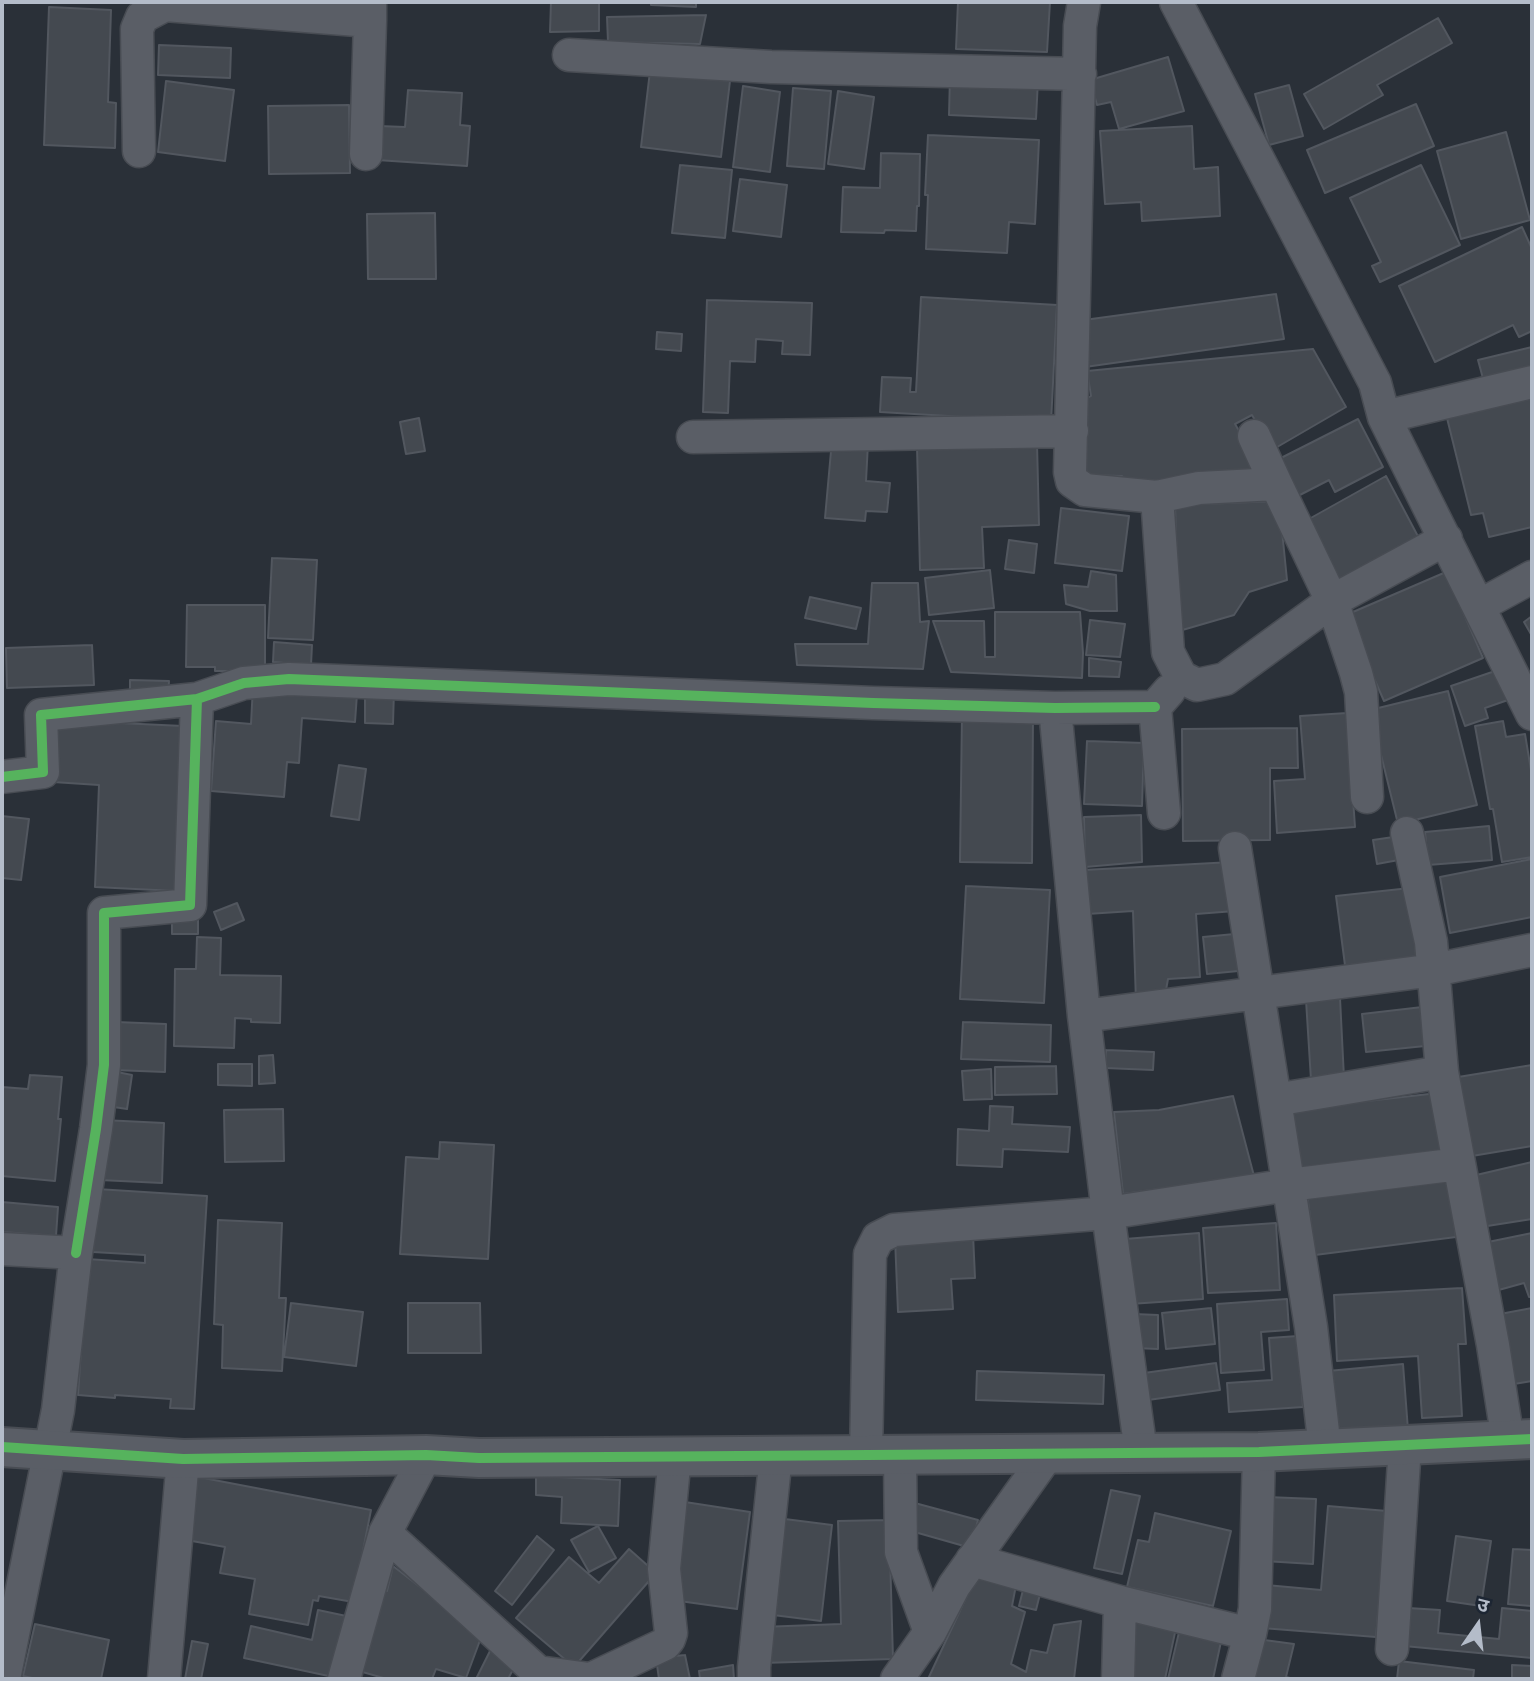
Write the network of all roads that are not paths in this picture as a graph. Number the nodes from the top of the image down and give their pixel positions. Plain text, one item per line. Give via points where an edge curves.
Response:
1 (1084, 2) edge
2 (1176, 2) edge
3 (166, 3) edge
4 (370, 11) edge
5 (569, 55) dead end
6 (1080, 74) junction
7 (139, 151) dead end
8 (366, 154) dead end
9 (1532, 382) edge
10 (1384, 417) junction
11 (1072, 431) junction
12 (1254, 436) dead end
13 (693, 437) dead end
14 (1276, 484) junction
15 (1157, 497) junction
16 (1446, 539) junction
17 (1532, 576) edge
18 (1332, 601) junction
19 (1479, 606) junction
20 (1181, 677) junction
21 (197, 699) junction
22 (1155, 707) junction
23 (1055, 708) junction
24 (1532, 714) edge
25 (2, 776) edge
26 (1367, 797) dead end
27 (1164, 813) dead end
28 (1407, 833) dead end
29 (1236, 848) dead end
30 (1532, 950) edge
31 (1434, 971) junction
32 (1258, 993) junction
33 (1084, 1016) junction
34 (1442, 1072) junction
35 (1275, 1101) junction
36 (1459, 1164) junction
37 (1289, 1185) junction
38 (1108, 1213) junction
39 (2, 1249) edge
40 (76, 1253) junction
41 (1520, 1440) edge
42 (1405, 1445) junction
43 (2, 1447) edge
44 (1325, 1449) junction
45 (50, 1450) junction
46 (1141, 1452) junction
47 (1259, 1452) junction
48 (1048, 1454) junction
49 (426, 1455) junction
50 (776, 1455) junction
51 (883, 1455) junction
52 (675, 1456) junction
53 (183, 1459) junction
54 (385, 1533) junction
55 (972, 1560) junction
56 (1120, 1602) junction
57 (930, 1632) junction
58 (1250, 1634) junction
59 (1392, 1649) dead end
60 (535, 1675) edge
61 (4, 1679) edge
62 (163, 1679) edge
63 (344, 1679) edge
64 (590, 1679) edge
65 (754, 1679) edge
66 (897, 1679) edge
67 (1118, 1679) edge
68 (1238, 1679) edge

1 - 6 street
2 - 10 street via 1375,383
3 - 4 street
3 - 7 street via 142,17 137,29
4 - 8 street
5 - 6 street via 771,67
6 - 11 street
9 - 10 street
10 - 16 street
11 - 13 street
11 - 15 street via 1070,472 1077,486
12 - 14 street
14 - 15 street via 1199,488
14 - 18 street
15 - 20 street via 1168,652
16 - 18 street
16 - 19 street
17 - 19 street
18 - 20 street via 1225,680 1197,685
18 - 26 street via 1361,692
19 - 24 street
20 - 22 street
21 - 23 street via 244,683 289,679
21 - 25 street via 41,715 43,772
21 - 40 street via 190,905 104,913 104,1065
22 - 23 street
22 - 27 street
23 - 33 street
28 - 31 street
29 - 32 street
30 - 31 street
31 - 32 street
31 - 34 street
32 - 33 street
32 - 35 street
33 - 38 street
34 - 35 street
34 - 36 street
35 - 37 street
36 - 37 street
36 - 41 street via 1493,1345
37 - 38 street
37 - 44 street
38 - 46 street
38 - 51 street via 894,1230 878,1238 870,1254
39 - 40 street
40 - 45 street
41 - 42 street
42 - 44 street
42 - 59 street
43 - 45 street
44 - 47 street
45 - 53 street
45 - 61 street
46 - 47 street
46 - 48 street
47 - 58 street via 1255,1609
48 - 51 street
48 - 55 street
49 - 52 street
49 - 53 street
49 - 54 street
50 - 51 street
50 - 52 street
50 - 65 street
51 - 57 street via 901,1552
52 - 64 street via 664,1569 669,1639
53 - 62 street
54 - 60 street
54 - 63 street
55 - 56 street
55 - 57 street
56 - 58 street
56 - 67 street
57 - 66 street
58 - 68 street
60 - 64 street

